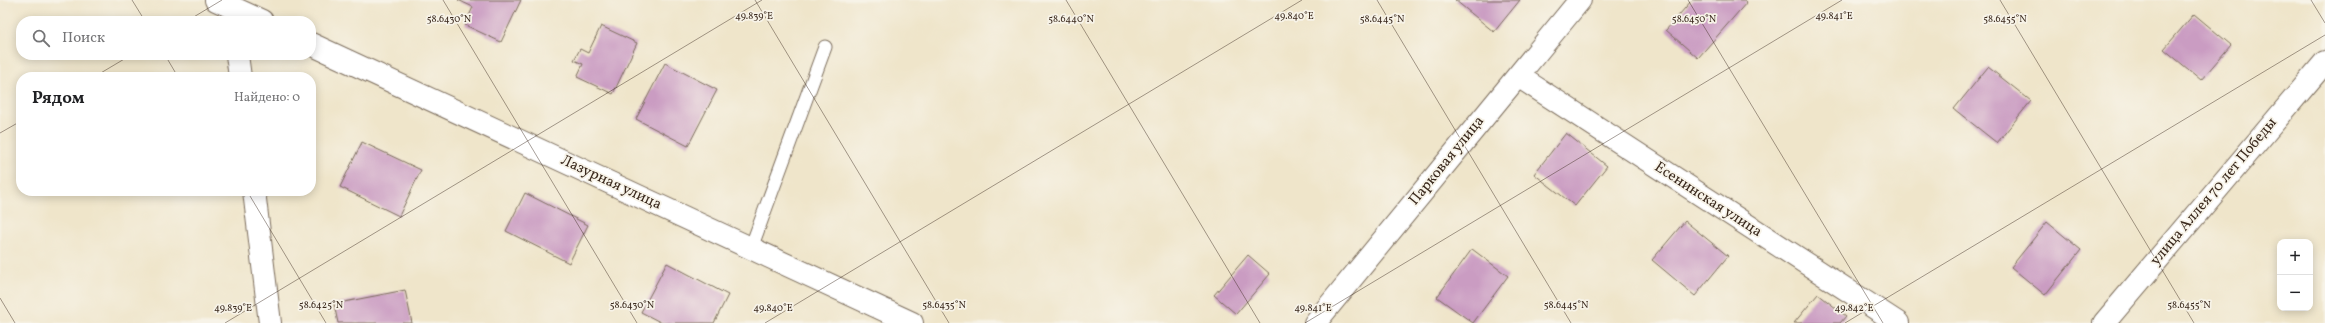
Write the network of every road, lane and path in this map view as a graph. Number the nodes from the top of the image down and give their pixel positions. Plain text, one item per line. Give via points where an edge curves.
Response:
1 (1580, 0) edge
2 (229, 7) edge
3 (250, 16) edge
4 (316, 46) edge
5 (825, 47) dead end
6 (238, 60) edge
7 (2325, 62) edge
8 (239, 72) edge
9 (1518, 76) junction
10 (255, 196) edge
11 (751, 248) junction
12 (270, 323) edge
13 (912, 323) edge
14 (1315, 323) edge
15 (1898, 323) edge
16 (2104, 323) edge

1 - 9 street, Парковая улица
2 - 3 street
4 - 11 street, Лазурная улица
5 - 11 lane
6 - 8 street
7 - 16 street, улица Аллея 70 лет Победы
9 - 14 street, Парковая улица
9 - 15 street, Есенинская улица
10 - 12 street
11 - 13 street, Лазурная улица

